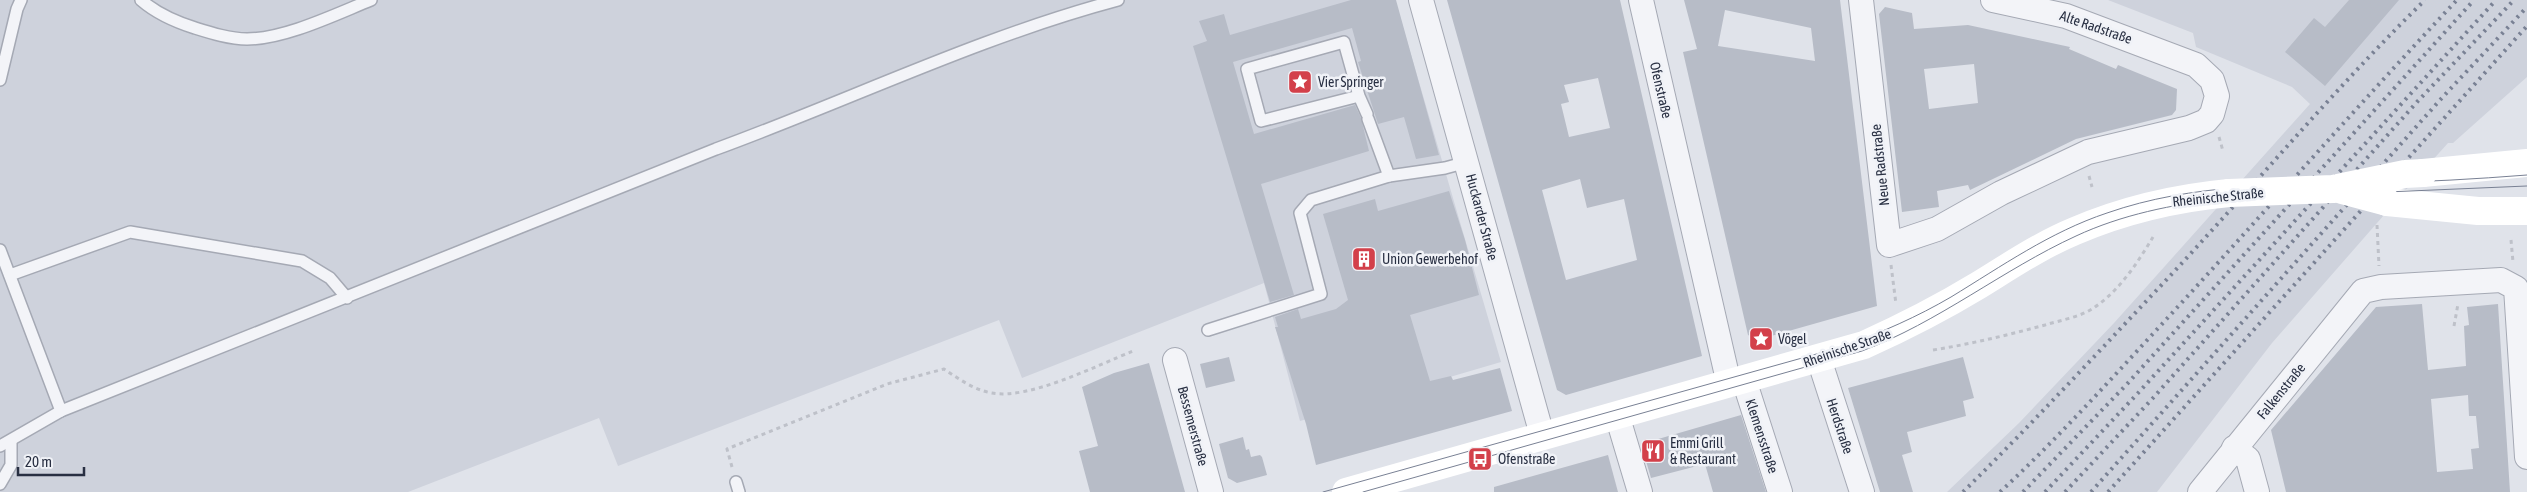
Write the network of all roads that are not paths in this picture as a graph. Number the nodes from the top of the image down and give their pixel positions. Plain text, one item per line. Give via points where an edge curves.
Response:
1 (21, 0) edge
2 (141, 0) edge
3 (372, 0) edge
4 (1118, 0) edge
5 (1421, 0) edge
6 (1641, 0) edge
7 (1861, 0) edge
8 (1993, 0) edge
9 (2196, 65) joint
10 (0, 80) edge
11 (1359, 96) junction
12 (1467, 162) junction
13 (2527, 163) edge
14 (1388, 176) junction
15 (2333, 189) junction
16 (2527, 211) edge
17 (0, 250) edge
18 (10, 275) junction
19 (347, 298) junction
20 (1208, 330) dead end
21 (1819, 359) junction
22 (1175, 360) dead end
23 (1737, 382) junction
24 (61, 411) junction
25 (1617, 415) junction
26 (1542, 435) junction
27 (11, 441) junction
28 (0, 446) edge
29 (2234, 448) junction
30 (2527, 457) edge
31 (0, 484) edge
32 (1211, 492) edge
33 (1350, 492) edge
34 (1640, 492) edge
35 (1780, 492) edge
36 (1862, 492) edge
37 (2200, 492) edge
38 (2257, 492) edge

1 - 10 lane
2 - 3 lane via 182,24 210,33 248,39 288,32
4 - 19 lane via 928,65
5 - 12 street, Huckarder Straße
6 - 23 street, Ofenstraße
7 - 9 street, Neue Radstraße via 1889,245 1937,229 2088,152 2206,121 2212,114 2217,96 2212,80
8 - 9 street, Alte Radstraße via 2066,16
11 - 11 lane via 1261,121 1247,69 1344,42
11 - 14 lane
12 - 14 lane
12 - 26 street, Huckarder Straße
13 - 15 main road, Rheinische Straße, bridge via 2405,174
14 - 20 lane via 1311,200 1300,213 1321,294
15 - 16 main road, Rheinische Straße, bridge via 2386,212
15 - 21 main road, Rheinische Straße, bridge via 2229,193 2176,200 2124,213 2043,246 1900,329 1864,345
17 - 18 lane
18 - 19 lane via 130,232 302,261 330,278
18 - 24 lane
19 - 24 lane
21 - 23 main road, Rheinische Straße
21 - 36 street, Herdstraße
22 - 32 street, Bessemerstraße
23 - 25 main road, Rheinische Straße
23 - 35 street, Klemensstraße
24 - 27 lane
25 - 26 main road, Rheinische Straße
25 - 34 street
26 - 33 main road, Rheinische Straße
27 - 28 lane
27 - 31 lane via 11,465
29 - 30 street, Falkenstraße via 2372,289 2501,280 2516,288
29 - 37 street, Falkenstraße
29 - 38 street via 2248,460

